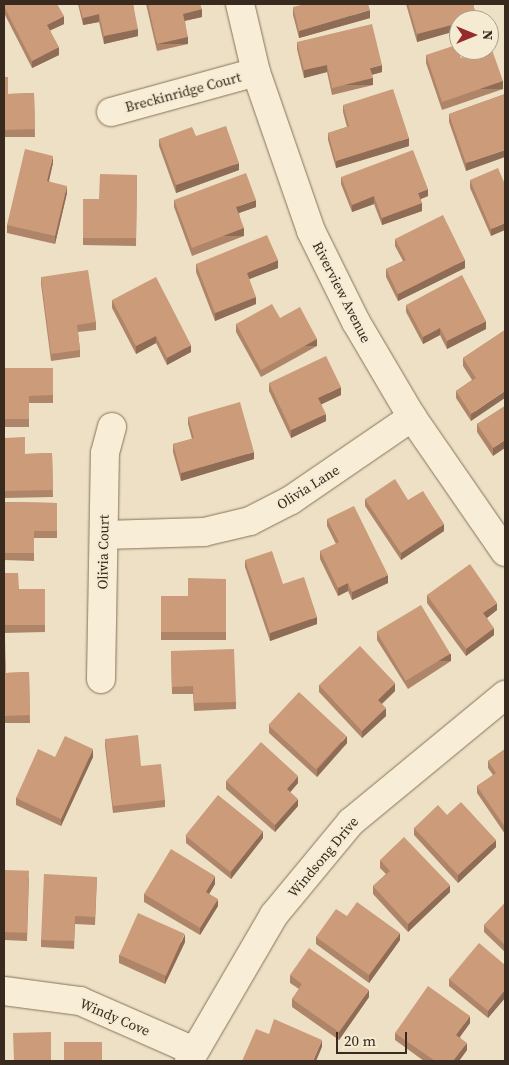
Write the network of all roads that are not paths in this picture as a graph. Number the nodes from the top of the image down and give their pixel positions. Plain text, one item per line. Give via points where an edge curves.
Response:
1 (240, 4) edge
2 (256, 72) junction
3 (110, 112) dead end
4 (412, 417) junction
5 (112, 427) dead end
6 (104, 535) junction
7 (505, 552) edge
8 (101, 679) dead end
9 (505, 695) edge
10 (4, 991) edge
11 (191, 1056) edge

1 - 2 street, Riverview Avenue
2 - 3 street, Breckinridge Court
2 - 4 street, Riverview Avenue via 311,230 356,322
4 - 6 street, Olivia Lane via 291,500 250,520 204,532
4 - 7 street, Riverview Avenue
5 - 6 street, Olivia Court via 105,453
6 - 8 street, Olivia Court
9 - 11 street, Windsong Drive via 351,822 274,915
10 - 11 street, Windy Cove via 80,1001

